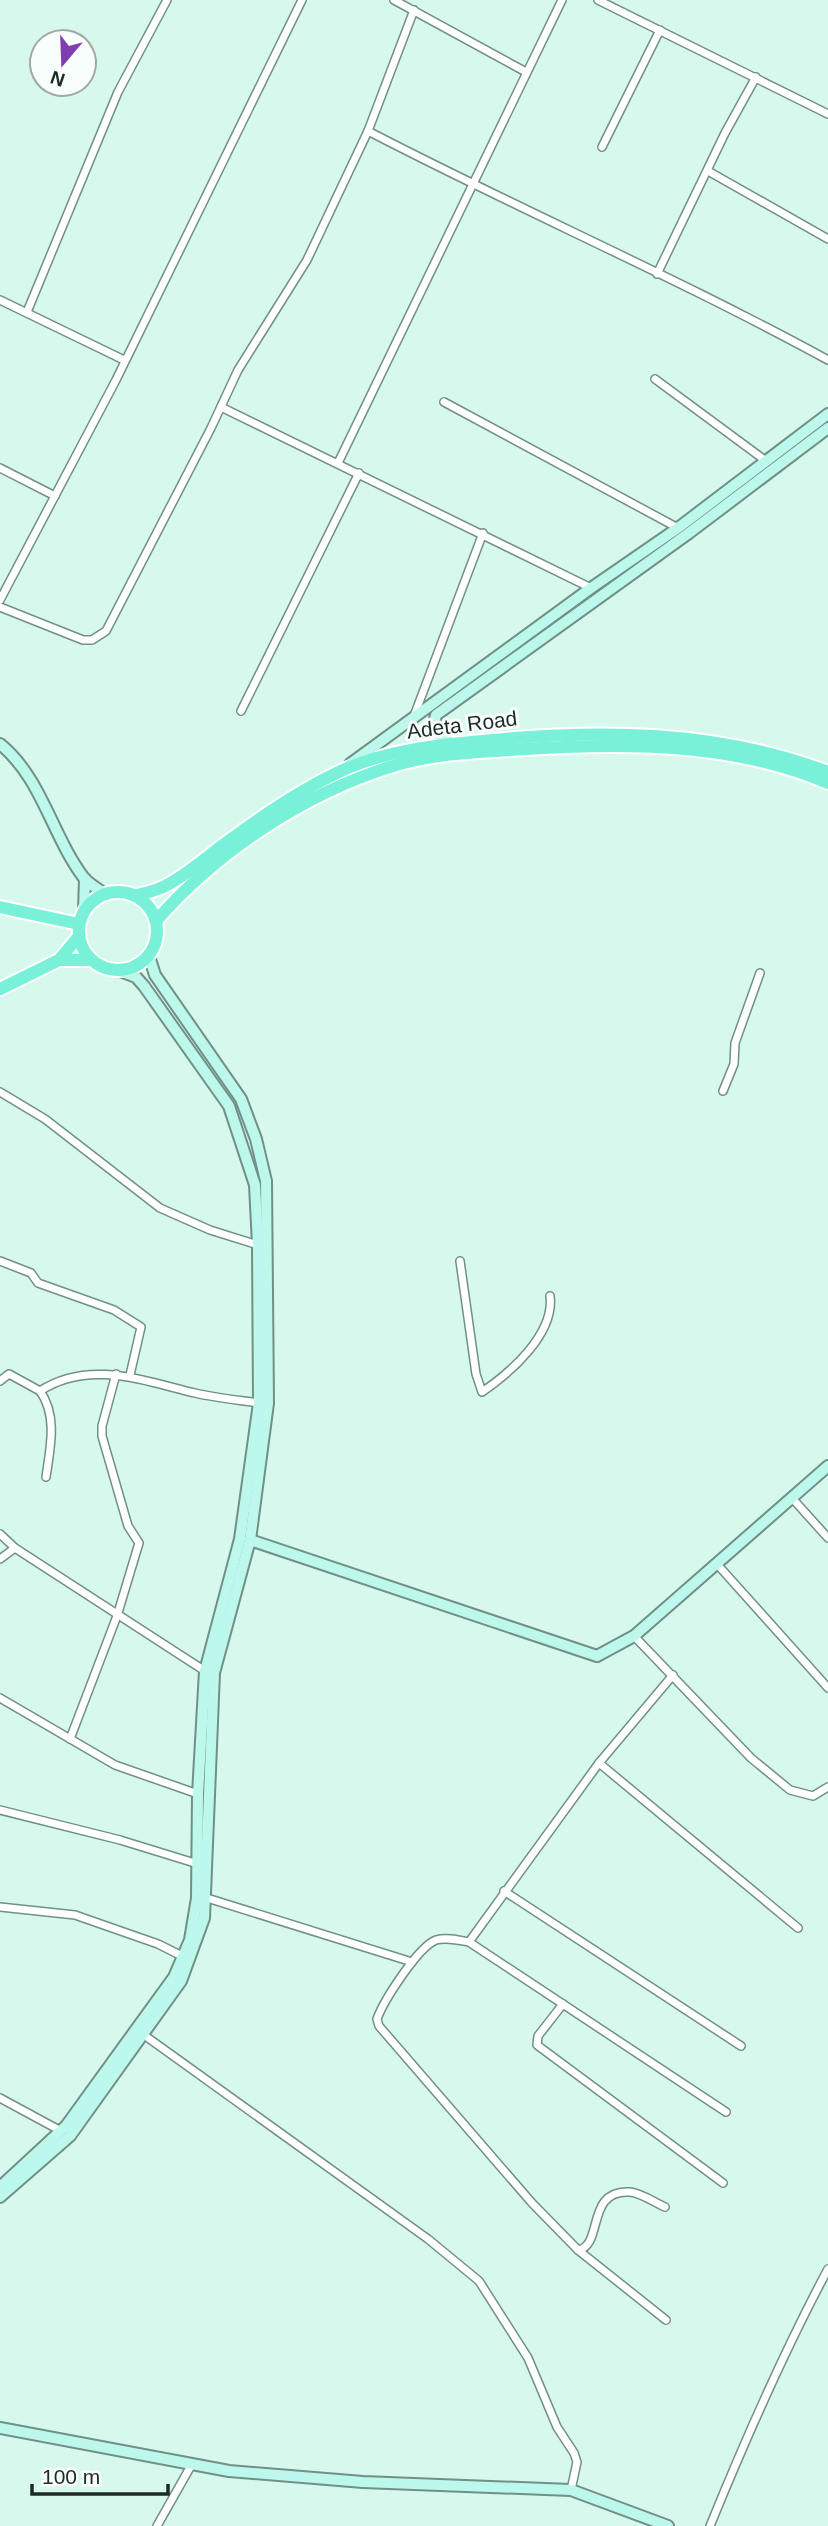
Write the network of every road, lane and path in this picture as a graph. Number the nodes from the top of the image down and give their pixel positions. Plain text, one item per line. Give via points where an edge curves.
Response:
1 (167, 0) edge
2 (302, 0) edge
3 (394, 0) edge
4 (562, 0) edge
5 (598, 0) edge
6 (414, 10) junction
7 (660, 30) junction
8 (526, 72) junction
9 (756, 77) junction
10 (828, 114) edge
11 (368, 131) junction
12 (601, 147) dead end
13 (708, 171) junction
14 (471, 184) junction
15 (828, 239) edge
16 (657, 274) junction
17 (0, 300) edge
18 (27, 312) junction
19 (124, 360) junction
20 (828, 360) edge
21 (654, 379) dead end
22 (444, 402) dead end
23 (221, 407) junction
24 (828, 414) edge
25 (828, 428) edge
26 (766, 461) junction
27 (338, 463) junction
28 (0, 467) edge
29 (359, 473) junction
30 (55, 496) junction
31 (678, 528) junction
32 (483, 533) junction
33 (591, 588) junction
34 (0, 600) edge
35 (0, 607) edge
36 (241, 711) dead end
37 (414, 716) junction
38 (669, 742) junction
39 (0, 744) edge
40 (453, 744) junction
41 (344, 770) junction
42 (828, 772) edge
43 (828, 783) edge
44 (85, 879) junction
45 (105, 894) junction
46 (135, 896) junction
47 (0, 906) edge
48 (156, 921) junction
49 (81, 924) junction
50 (149, 956) junction
51 (59, 960) junction
52 (92, 960) junction
53 (120, 971) junction
54 (760, 973) dead end
55 (0, 989) edge
56 (723, 1091) dead end
57 (0, 1092) edge
58 (262, 1222) junction
59 (258, 1245) junction
60 (0, 1261) edge
61 (460, 1261) dead end
62 (550, 1296) dead end
63 (116, 1374) junction
64 (130, 1375) junction
65 (0, 1381) edge
66 (40, 1391) junction
67 (259, 1403) junction
68 (828, 1466) edge
69 (46, 1477) dead end
70 (792, 1498) junction
71 (0, 1534) edge
72 (828, 1538) edge
73 (250, 1540) junction
74 (15, 1548) junction
75 (0, 1559) edge
76 (716, 1563) junction
77 (117, 1616) junction
78 (634, 1636) junction
79 (205, 1671) junction
80 (673, 1675) junction
81 (828, 1688) edge
82 (0, 1698) edge
83 (71, 1739) junction
84 (599, 1763) junction
85 (204, 1764) junction
86 (828, 1787) edge
87 (198, 1794) junction
88 (0, 1810) edge
89 (198, 1864) junction
90 (504, 1891) junction
91 (207, 1898) junction
92 (0, 1908) edge
93 (798, 1928) dead end
94 (469, 1942) junction
95 (184, 1957) junction
96 (412, 1962) junction
97 (563, 2004) junction
98 (144, 2035) junction
99 (741, 2046) dead end
100 (125, 2053) junction
101 (0, 2098) edge
102 (726, 2112) dead end
103 (61, 2131) junction
104 (723, 2183) dead end
105 (0, 2187) edge
106 (0, 2197) edge
107 (665, 2207) dead end
108 (578, 2250) junction
109 (828, 2269) edge
110 (666, 2319) dead end
111 (0, 2428) edge
112 (192, 2464) junction
113 (571, 2490) junction
114 (157, 2526) edge
115 (668, 2526) edge
116 (710, 2526) edge

1 - 18 street via 118,92
2 - 19 street
3 - 6 street
4 - 8 street
5 - 7 street
6 - 8 street
6 - 11 street
7 - 9 street
7 - 12 street
8 - 14 street
9 - 10 street
9 - 13 street
11 - 14 street
11 - 23 street via 307,260 238,370
13 - 15 street
13 - 16 street
14 - 16 street
14 - 27 street
16 - 20 street
17 - 18 street
18 - 19 street
19 - 30 street
21 - 26 street
22 - 31 street
23 - 27 street
23 - 35 street via 100,637 83,640
24 - 26 street
25 - 40 street via 436,715 433,727
26 - 31 street
27 - 29 street
28 - 30 street
29 - 32 street
29 - 36 street
30 - 34 street
31 - 33 street
32 - 33 street
32 - 37 street
33 - 37 street
37 - 41 street
38 - 40 main road, Adeta Road via 589,733
38 - 42 main road, Adeta Road via 763,751
38 - 43 main road, Adeta Road via 769,764
38 - 48 main road, Adeta Road via 453,754 395,765 301,803 176,898
39 - 44 street via 33,784
40 - 41 main road, Adeta Road via 383,756
41 - 46 main road, Adeta Road via 265,815 165,886
44 - 45 street
44 - 49 street
45 - 46 main road
45 - 49 main road via 92,902
46 - 48 main road
47 - 49 main road
48 - 50 main road via 157,939
49 - 51 main road
49 - 52 main road
50 - 53 main road
50 - 58 street via 155,975 240,1098 266,1181
51 - 52 main road
51 - 55 main road
52 - 53 main road
53 - 58 street via 144,986 229,1107
54 - 56 street
57 - 59 street via 45,1119 160,1208
58 - 59 street
58 - 73 street via 268,1403
59 - 67 street
60 - 64 street via 32,1273 38,1283 114,1310 141,1327
61 - 62 street via 482,1392 501,1379 537,1339
63 - 64 street
63 - 66 street via 65,1380
63 - 77 street via 103,1436 128,1526 139,1543
64 - 67 street via 198,1394
65 - 66 street via 9,1374
66 - 69 street via 51,1427
67 - 79 street via 240,1539
68 - 70 street
70 - 72 street
70 - 76 street
71 - 74 street
73 - 78 street via 586,1654 605,1654
73 - 85 street via 214,1673
74 - 75 street
74 - 77 street
76 - 78 street
76 - 81 street
77 - 79 street
77 - 83 street
78 - 80 street
79 - 85 street
80 - 84 street
80 - 86 street via 751,1758 790,1790 813,1796
82 - 83 street
83 - 87 street via 115,1765
84 - 90 street
84 - 93 street
85 - 87 street
85 - 91 street
87 - 89 street
88 - 89 street
89 - 95 street via 197,1898
90 - 94 street
90 - 99 street
91 - 96 street
91 - 98 street via 191,1960
92 - 95 street via 75,1915
94 - 96 street via 438,1940
94 - 97 street
95 - 100 street
96 - 108 street via 379,2014 379,2025
97 - 102 street
97 - 104 street via 538,2036 537,2045
98 - 100 street
98 - 113 street via 428,2239 479,2281 528,2358 557,2427 575,2453
100 - 103 street
100 - 106 street via 63,2143
101 - 103 street
103 - 105 street
107 - 108 street via 633,2192 617,2194 601,2206 591,2242
108 - 110 street
109 - 116 street via 790,2340
111 - 112 street
112 - 113 street via 363,2482
112 - 114 street
113 - 115 street

